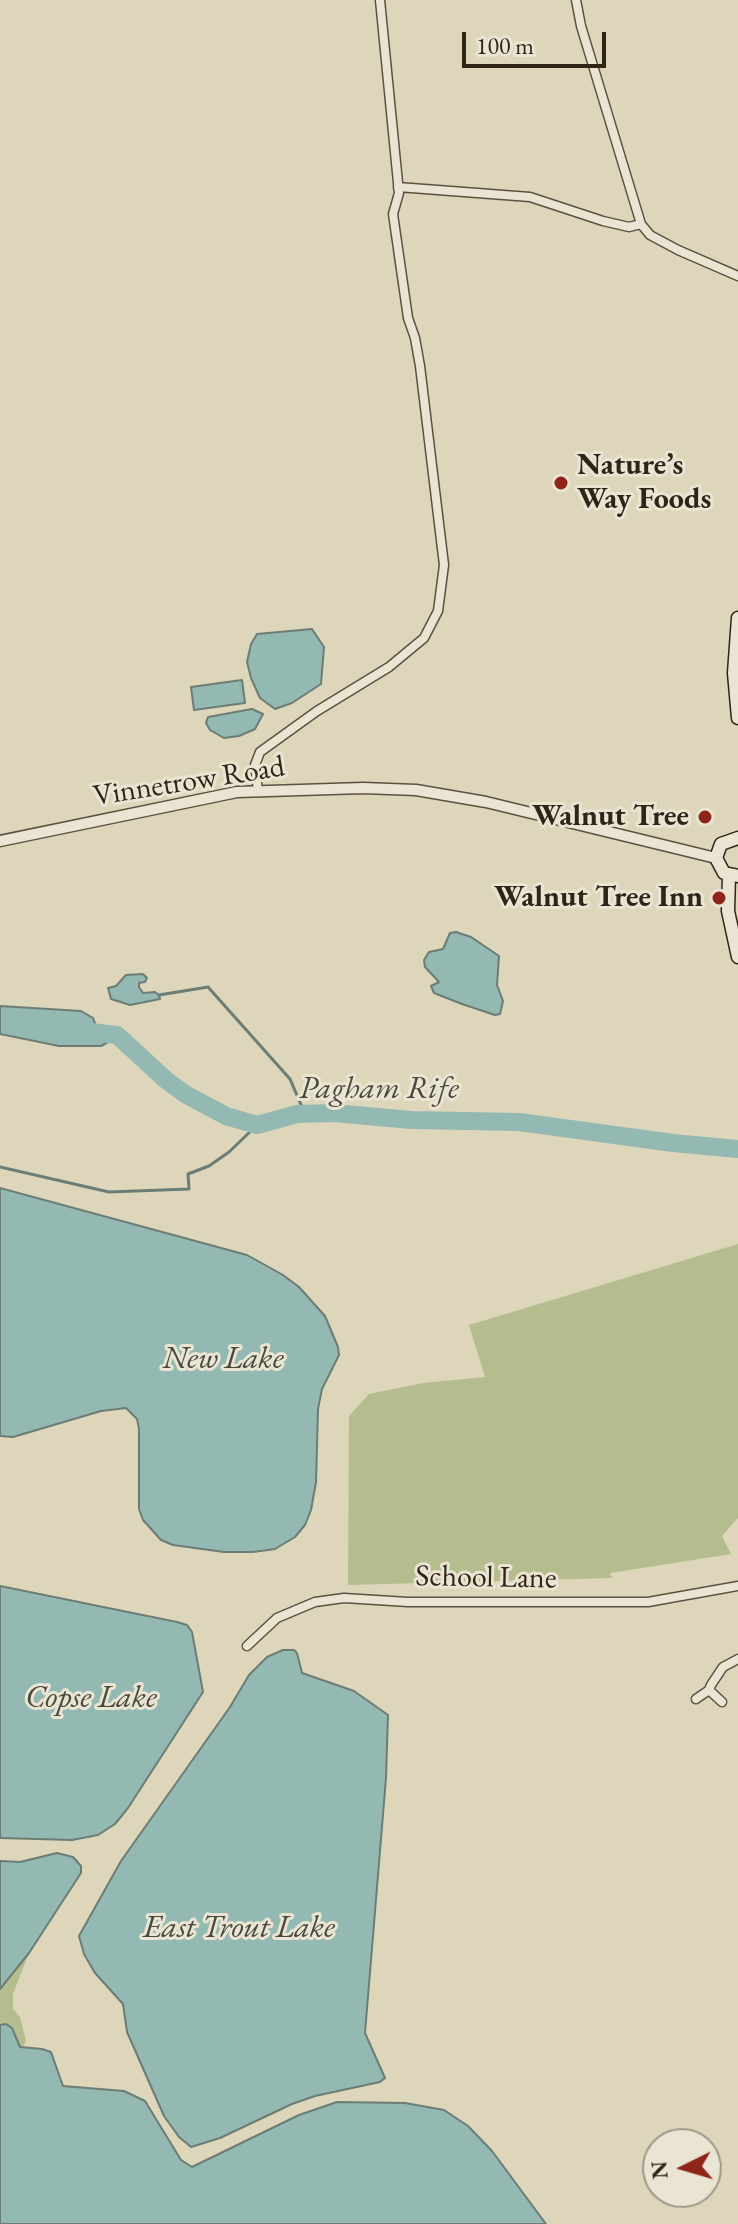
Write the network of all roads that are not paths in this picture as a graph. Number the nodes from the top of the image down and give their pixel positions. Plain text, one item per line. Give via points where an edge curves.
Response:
1 (380, 0) edge
2 (576, 0) edge
3 (398, 187) junction
4 (641, 224) junction
5 (738, 276) edge
6 (738, 618) edge
7 (738, 718) edge
8 (258, 791) junction
9 (738, 838) edge
10 (0, 841) edge
11 (716, 858) junction
12 (734, 876) edge
13 (738, 957) edge
14 (738, 1586) edge
15 (247, 1646) dead end
16 (738, 1659) edge
17 (709, 1690) junction
18 (696, 1699) dead end
19 (722, 1702) dead end

1 - 3 street
2 - 4 street
3 - 4 street via 530,197 603,221
3 - 8 street via 393,214 420,366 444,565 438,611 424,638 389,667 260,752 255,765
4 - 5 street via 650,235
6 - 7 main road
8 - 10 street, Vinnetrow Road
8 - 11 street, Vinnetrow Road via 416,790
9 - 11 main road via 721,844
11 - 12 main road via 719,868
12 - 13 main road via 728,911
14 - 15 street, School Lane via 648,1602 344,1598 315,1602 277,1618
16 - 17 street via 716,1675
17 - 18 street
17 - 19 street

